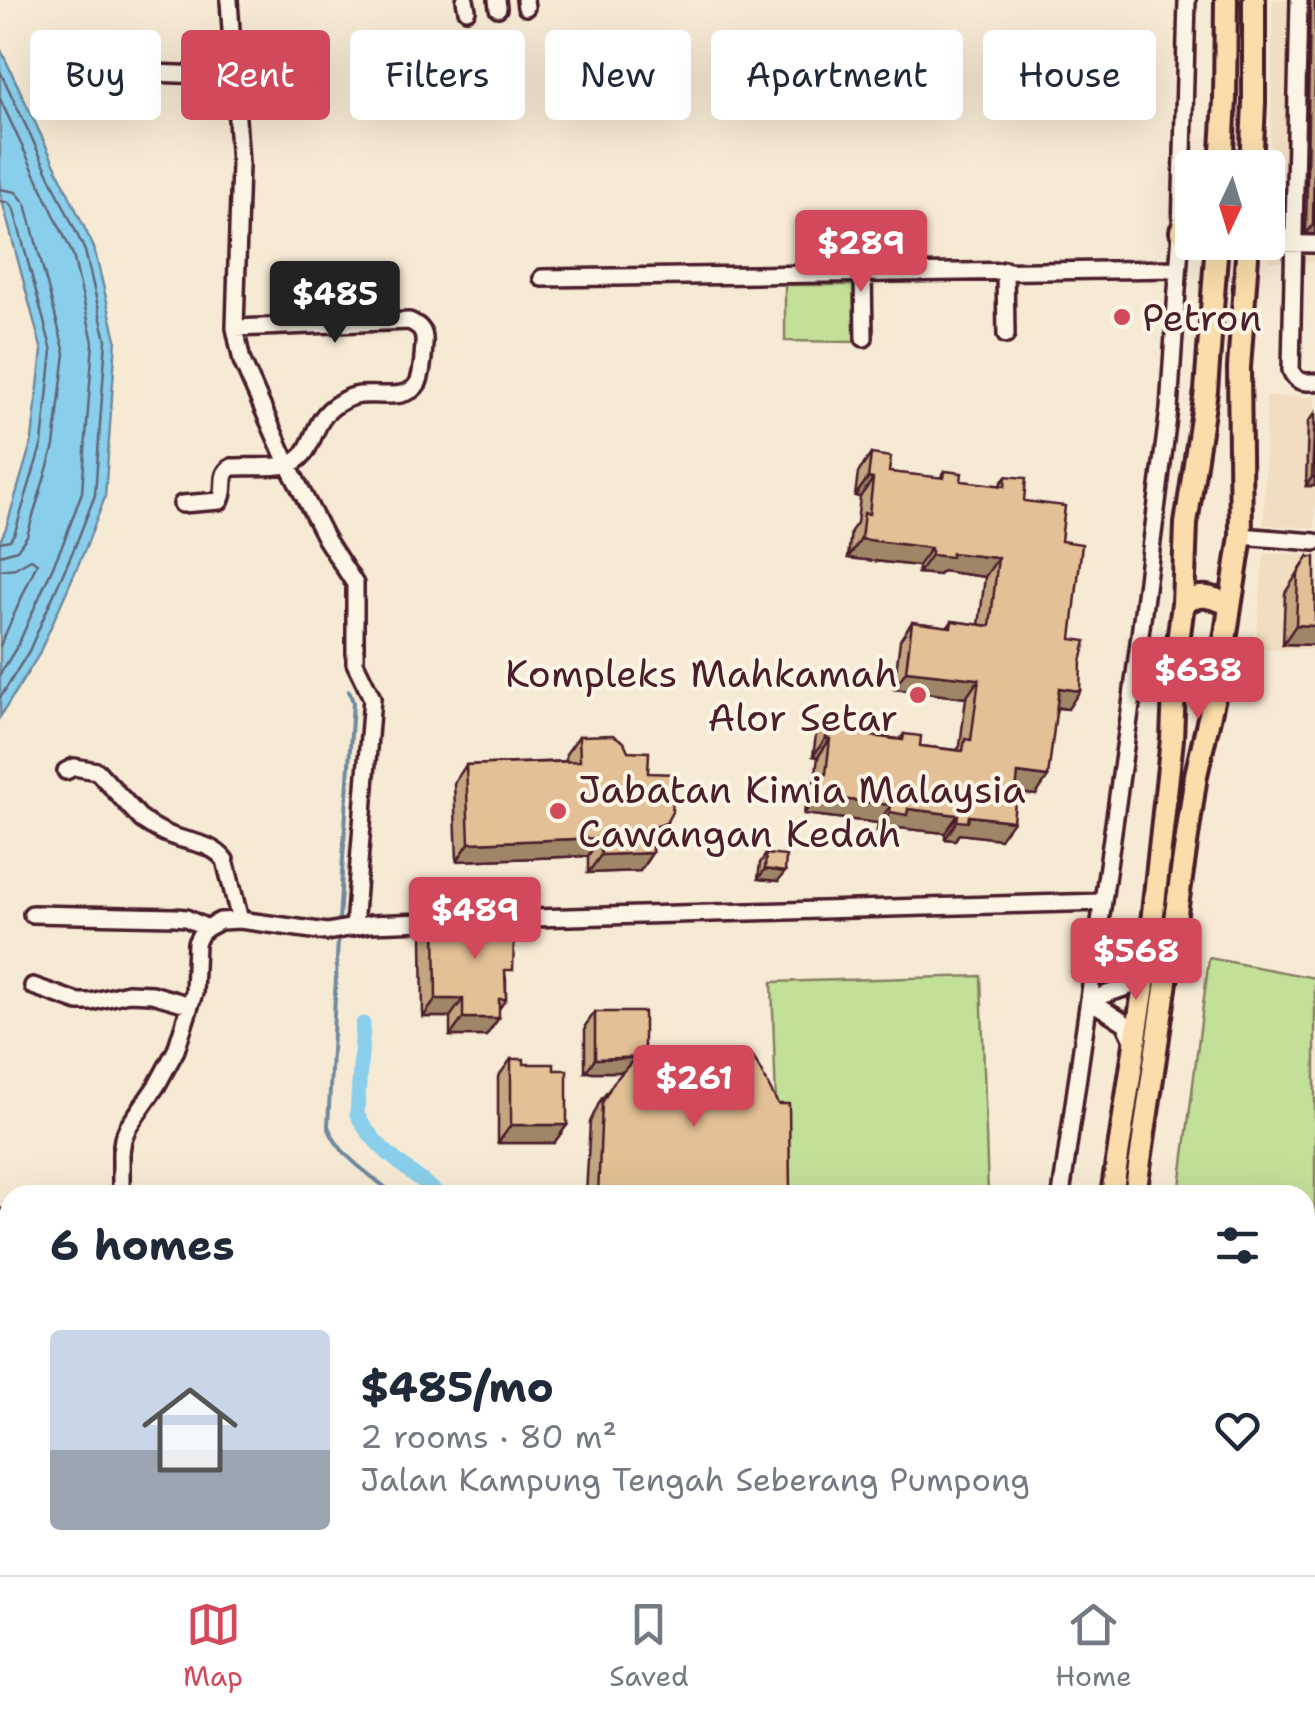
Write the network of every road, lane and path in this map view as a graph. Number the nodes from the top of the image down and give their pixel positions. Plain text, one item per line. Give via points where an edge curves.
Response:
1 (229, 0) edge
2 (1187, 0) edge
3 (1226, 0) edge
4 (1254, 0) edge
5 (1299, 0) edge
6 (231, 30) edge
7 (236, 120) edge
8 (1187, 150) edge
9 (1223, 150) edge
10 (1252, 150) edge
11 (1285, 244) edge
12 (1296, 244) junction
13 (1315, 244) edge
14 (1180, 260) edge
15 (1216, 260) edge
16 (1247, 260) edge
17 (1178, 269) junction
18 (1005, 270) junction
19 (863, 273) junction
20 (542, 278) dead end
21 (235, 328) junction
22 (1006, 335) dead end
23 (864, 338) dead end
24 (1308, 382) edge
25 (288, 464) junction
26 (182, 504) dead end
27 (1240, 536) junction
28 (1315, 542) edge
29 (1183, 604) junction
30 (1230, 604) junction
31 (66, 771) dead end
32 (1102, 902) junction
33 (32, 914) dead end
34 (240, 920) junction
35 (467, 920) edge
36 (486, 920) edge
37 (207, 928) junction
38 (354, 928) junction
39 (1148, 959) junction
40 (32, 986) dead end
41 (1088, 1000) junction
42 (190, 1004) junction
43 (1135, 1046) junction
44 (121, 1185) edge
45 (1062, 1185) edge
46 (1114, 1185) edge
47 (1137, 1185) edge

1 - 6 street
2 - 8 street
3 - 9 main road
4 - 10 main road
5 - 12 street
7 - 21 street
11 - 12 street
12 - 13 street
12 - 24 street via 1291,370
14 - 17 street
15 - 29 main road
16 - 27 main road via 1239,368
17 - 18 street
17 - 32 street via 1169,410
18 - 19 street
18 - 22 street
19 - 20 street
19 - 23 street
21 - 25 street via 242,361
21 - 25 street via 400,320 422,330 420,376 412,390 358,396 330,408 303,456
25 - 26 street via 232,466 224,472 220,501
25 - 38 street via 355,584 355,663 372,698
27 - 28 street
27 - 30 main road
29 - 30 main road via 1208,596
29 - 39 main road
30 - 47 main road via 1196,775
31 - 34 street via 96,771 142,820 219,852
32 - 36 street
32 - 41 street
33 - 37 street via 175,917
34 - 37 street
34 - 38 street via 319,931
35 - 38 street
37 - 42 street via 196,943
39 - 41 street via 1130,986
39 - 43 main road
40 - 42 street via 78,1002 128,993
41 - 43 street via 1125,1024
41 - 45 street
42 - 44 street via 176,1050 123,1140
43 - 46 main road

